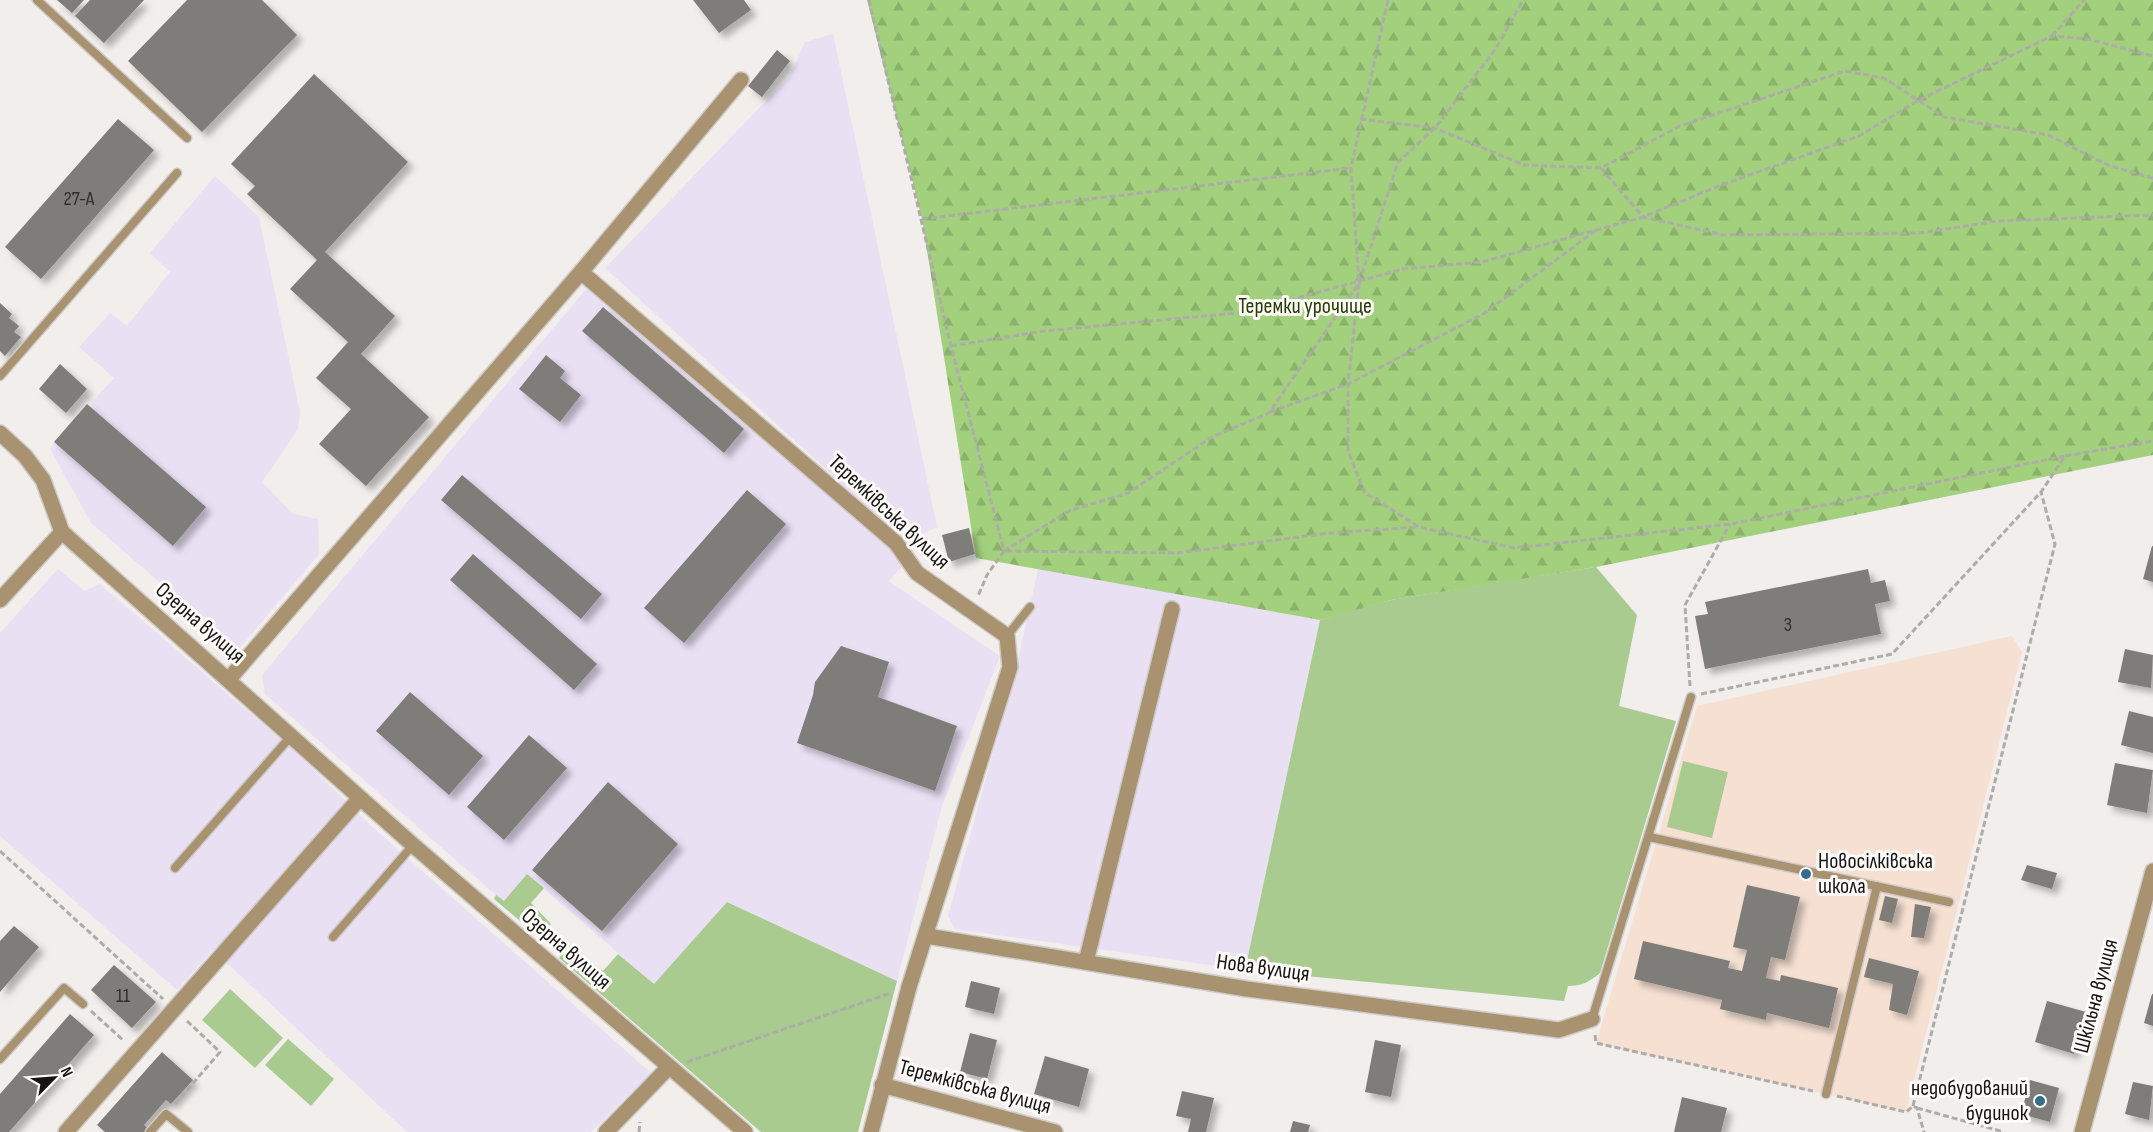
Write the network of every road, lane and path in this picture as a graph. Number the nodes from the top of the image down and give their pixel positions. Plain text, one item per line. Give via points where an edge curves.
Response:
1 (38, 0) edge
2 (869, 0) edge
3 (1388, 0) edge
4 (1523, 0) edge
5 (2084, 0) edge
6 (2052, 36) junction
7 (2153, 56) edge
8 (741, 80) dead end
9 (1919, 100) junction
10 (1360, 119) junction
11 (1435, 128) junction
12 (187, 138) dead end
13 (1351, 168) junction
14 (1601, 168) junction
15 (177, 173) dead end
16 (2153, 178) edge
17 (2153, 215) edge
18 (1643, 217) junction
19 (922, 219) junction
20 (1596, 230) junction
21 (581, 272) junction
22 (1359, 283) junction
23 (951, 346) junction
24 (0, 376) edge
25 (1348, 384) junction
26 (1269, 413) junction
27 (0, 433) edge
28 (2153, 441) edge
29 (2065, 456) junction
30 (2041, 492) junction
31 (1731, 524) junction
32 (1419, 527) junction
33 (62, 532) junction
34 (1004, 551) junction
35 (0, 600) edge
36 (1030, 607) dead end
37 (1172, 609) dead end
38 (971, 611) junction
39 (1007, 636) junction
40 (230, 679) junction
41 (1691, 697) junction
42 (292, 735) junction
43 (360, 798) junction
44 (1649, 837) junction
45 (413, 845) junction
46 (0, 851) edge
47 (175, 868) dead end
48 (2153, 871) edge
49 (1877, 886) junction
50 (1949, 902) dead end
51 (927, 936) junction
52 (333, 937) dead end
53 (1086, 962) junction
54 (909, 987) junction
55 (83, 1004) joint
56 (175, 1009) junction
57 (1592, 1019) junction
58 (129, 1045) dead end
59 (0, 1059) edge
60 (668, 1068) junction
61 (882, 1085) junction
62 (1826, 1094) junction
63 (1915, 1107) junction
64 (166, 1114) junction
65 (66, 1132) edge
66 (150, 1132) edge
67 (188, 1132) edge
68 (606, 1132) edge
69 (746, 1132) edge
70 (871, 1132) edge
71 (1055, 1132) edge
72 (1924, 1132) edge
73 (2004, 1132) edge
74 (2082, 1132) edge

1 - 12 lane
2 - 19 path
3 - 10 path
4 - 11 path via 1495,51
5 - 6 path
6 - 7 path via 2087,39
6 - 9 path
8 - 21 street
9 - 14 path via 1884,78 1845,71 1680,126
9 - 16 path via 1944,117 2048,135 2110,166
9 - 18 path via 1859,136
10 - 11 path
10 - 13 path
11 - 14 path via 1524,165
11 - 22 path via 1398,162
13 - 19 path
13 - 22 path
14 - 18 path
15 - 24 lane
17 - 18 path via 1998,221 1920,233 1723,235
18 - 20 path
19 - 23 path
20 - 22 path via 1482,262 1403,269
20 - 25 path via 1483,314
21 - 38 street, Теремківська вулиця via 896,543 917,573
21 - 40 street
22 - 23 path via 1246,312 1044,331
22 - 25 path
22 - 26 path
23 - 34 path
25 - 26 path
25 - 32 path via 1348,450 1364,492
26 - 34 path via 1212,437 1128,493 1069,511
27 - 33 street via 43,480
28 - 29 path
29 - 30 path
29 - 31 path
30 - 41 path via 1892,654
30 - 63 path via 2055,544
31 - 32 path via 1514,548
31 - 41 path via 1685,605
32 - 34 path via 1330,533 1177,553
33 - 35 street
33 - 40 street, Озерна вулиця
34 - 38 path via 987,575
36 - 39 lane
37 - 53 street
38 - 39 street, Теремківська вулиця
39 - 51 street, Теремківська вулиця via 1010,667
40 - 42 street, Озерна вулиця
41 - 44 lane
42 - 43 street, Озерна вулиця
42 - 47 lane
43 - 45 street, Озерна вулиця
43 - 56 street
44 - 49 lane
44 - 57 lane
45 - 52 lane
45 - 60 street, Озерна вулиця
46 - 56 path
48 - 74 street, Шкільна вулиця
49 - 50 lane
49 - 62 lane
51 - 53 street, Нова вулиця
51 - 54 street, Теремківська вулиця
53 - 57 street, Нова вулиця via 1247,989 1559,1030
54 - 60 path
54 - 61 street, Теремківська вулиця
55 - 58 path
55 - 59 lane via 64,988
56 - 64 path via 220,1052
56 - 65 street
57 - 62 path via 1596,1043
60 - 68 street
60 - 69 street, Озерна вулиця
61 - 70 street, Теремківська вулиця
61 - 71 street, Теремківська вулиця
62 - 63 path via 1906,1112
63 - 72 path
63 - 73 path
64 - 66 lane
64 - 67 lane

